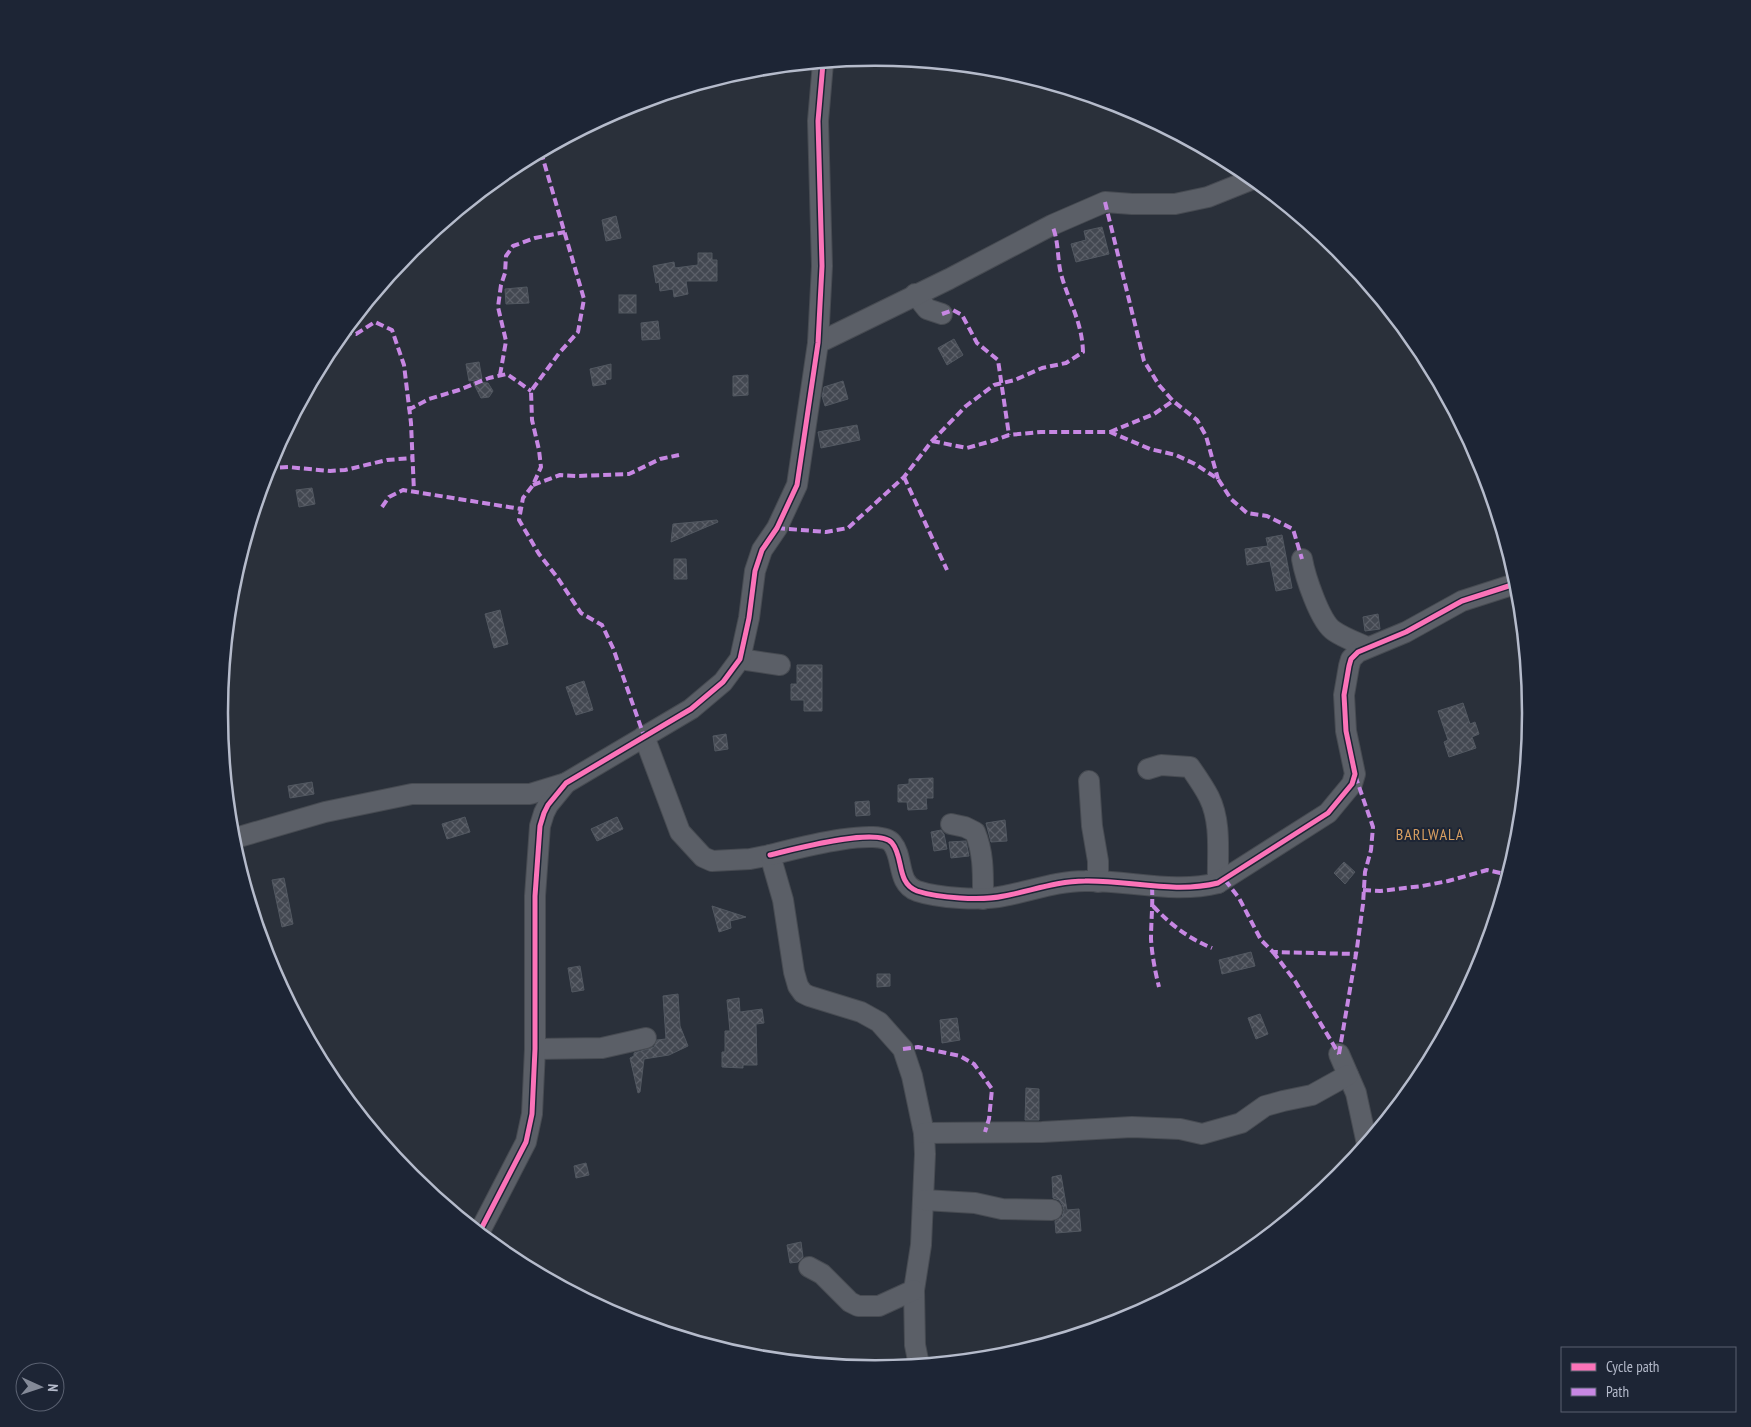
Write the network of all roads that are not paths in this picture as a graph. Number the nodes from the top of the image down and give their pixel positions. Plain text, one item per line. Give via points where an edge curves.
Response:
1 (822, 69) edge
2 (1245, 182) edge
3 (915, 294) junction
4 (942, 314) dead end
5 (818, 343) junction
6 (1302, 559) dead end
7 (1510, 586) edge
8 (1367, 647) junction
9 (740, 659) junction
10 (780, 664) dead end
11 (644, 736) junction
12 (1148, 769) dead end
13 (1088, 781) dead end
14 (566, 782) junction
15 (951, 824) dead end
16 (241, 837) edge
17 (770, 856) junction
18 (1098, 882) junction
19 (1218, 883) junction
20 (982, 898) junction
21 (646, 1038) dead end
22 (535, 1049) junction
23 (1339, 1054) dead end
24 (1348, 1075) junction
25 (924, 1133) junction
26 (1365, 1136) edge
27 (924, 1200) junction
28 (1052, 1210) dead end
29 (482, 1228) edge
30 (810, 1267) dead end
31 (914, 1290) junction
32 (918, 1359) edge

1 - 5 street via 818,120 822,266
2 - 3 street via 1208,197 1175,204 1105,202
3 - 4 street via 927,309
3 - 5 street
5 - 9 street via 797,485 777,528 762,550 755,571
6 - 8 street via 1305,578 1332,630
7 - 8 street via 1462,601 1406,632
8 - 19 street via 1352,659 1345,682 1344,716 1355,774 1352,784 1328,813
9 - 10 street
9 - 11 street via 723,682 691,709
11 - 14 street
11 - 17 street via 680,832 702,857 712,861
12 - 19 street via 1190,767 1210,798 1216,820
13 - 18 street
14 - 16 street via 530,794 412,794 325,812
14 - 22 street via 548,804 540,826 535,896
15 - 20 street via 975,832 983,863
17 - 20 street via 818,842 886,838 896,850 904,881 909,887 934,895
17 - 25 street via 784,900 798,986 809,996 861,1012 879,1022 903,1049
18 - 19 street via 1148,887 1203,887
18 - 20 street via 1064,882 1002,897
21 - 22 street via 602,1048
22 - 29 street via 532,1114 526,1142
23 - 24 street
24 - 25 street via 1312,1095 1265,1106 1241,1122 1202,1134 1180,1129 1132,1127
24 - 26 street via 1356,1093
25 - 27 street
27 - 28 street via 975,1203 1002,1209
27 - 31 street
30 - 31 street via 858,1306 879,1306
31 - 32 street

